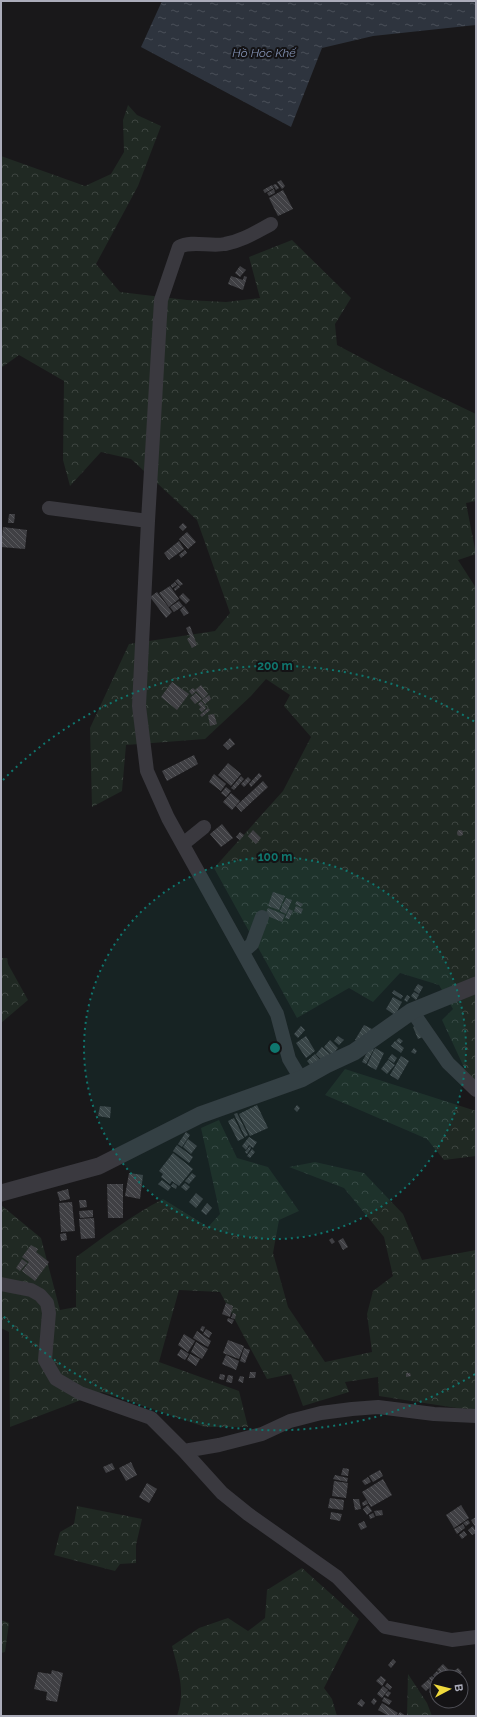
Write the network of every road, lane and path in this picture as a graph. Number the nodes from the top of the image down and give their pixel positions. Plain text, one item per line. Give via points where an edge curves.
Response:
1 (271, 224) dead end
2 (49, 508) dead end
3 (148, 520) junction
4 (204, 827) dead end
5 (183, 844) junction
6 (262, 917) dead end
7 (243, 952) junction
8 (476, 985) edge
9 (412, 1011) junction
10 (301, 1079) junction
11 (476, 1090) edge
12 (1, 1193) edge
13 (1, 1284) edge
14 (476, 1416) edge
15 (184, 1451) junction
16 (476, 1637) edge

1 - 3 street via 245,238 225,244 190,244 179,247 161,300
2 - 3 street
3 - 5 street via 139,706 147,771
4 - 5 street
5 - 7 street
6 - 7 street via 252,944
7 - 10 street via 277,1014 289,1059
8 - 9 street
9 - 10 street via 354,1052 326,1064
9 - 11 street via 444,1059
10 - 12 street via 200,1115 98,1166
13 - 15 street via 31,1290 47,1303 49,1313 45,1360 56,1379 80,1393 151,1418
14 - 15 street via 378,1407 352,1409 321,1413 290,1421 256,1436
15 - 16 street via 222,1493 337,1578 385,1627 452,1640

